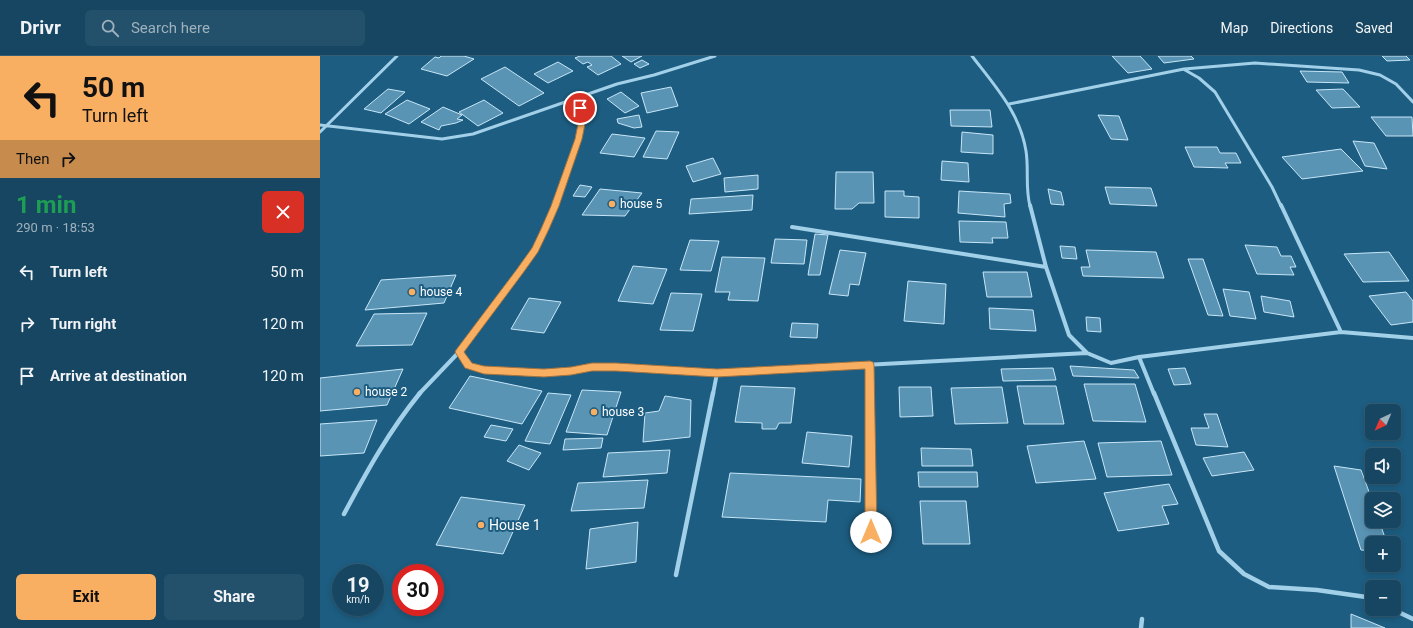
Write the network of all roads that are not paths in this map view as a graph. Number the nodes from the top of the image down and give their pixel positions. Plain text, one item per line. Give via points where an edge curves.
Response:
1 (397, 56) edge
2 (715, 56) edge
3 (972, 56) edge
4 (1184, 70) junction
5 (586, 96) junction
6 (1413, 102) edge
7 (1009, 104) junction
8 (320, 125) edge
9 (327, 125) junction
10 (320, 132) edge
11 (792, 227) dead end
12 (1046, 267) junction
13 (1341, 332) junction
14 (1413, 338) edge
15 (459, 352) junction
16 (1087, 353) junction
17 (1139, 357) junction
18 (870, 365) junction
19 (717, 373) junction
20 (344, 514) dead end
21 (871, 547) dead end
22 (676, 575) dead end
23 (1365, 597) edge
24 (1401, 613) edge
25 (1142, 619) dead end
26 (1413, 619) edge
27 (1141, 628) edge

1 - 9 street
2 - 5 street via 617,84
3 - 7 street
4 - 6 street via 1255,62 1359,70 1380,75 1396,84
4 - 7 street
4 - 13 street via 1199,78 1215,92 1272,187
5 - 9 street via 474,134 442,139
5 - 15 street via 580,108 582,124 579,139 555,206 535,250
7 - 12 street via 1026,151 1028,198
8 - 9 street
9 - 10 street
11 - 12 street
12 - 16 street via 1070,335
13 - 14 street
13 - 17 street
15 - 19 street via 469,366 484,370 544,373 616,367
15 - 20 street via 400,417
16 - 17 street via 1111,363
16 - 18 street
17 - 23 street via 1219,551 1244,574 1269,587
18 - 19 street
18 - 21 street
19 - 22 street
24 - 26 street
25 - 27 street

